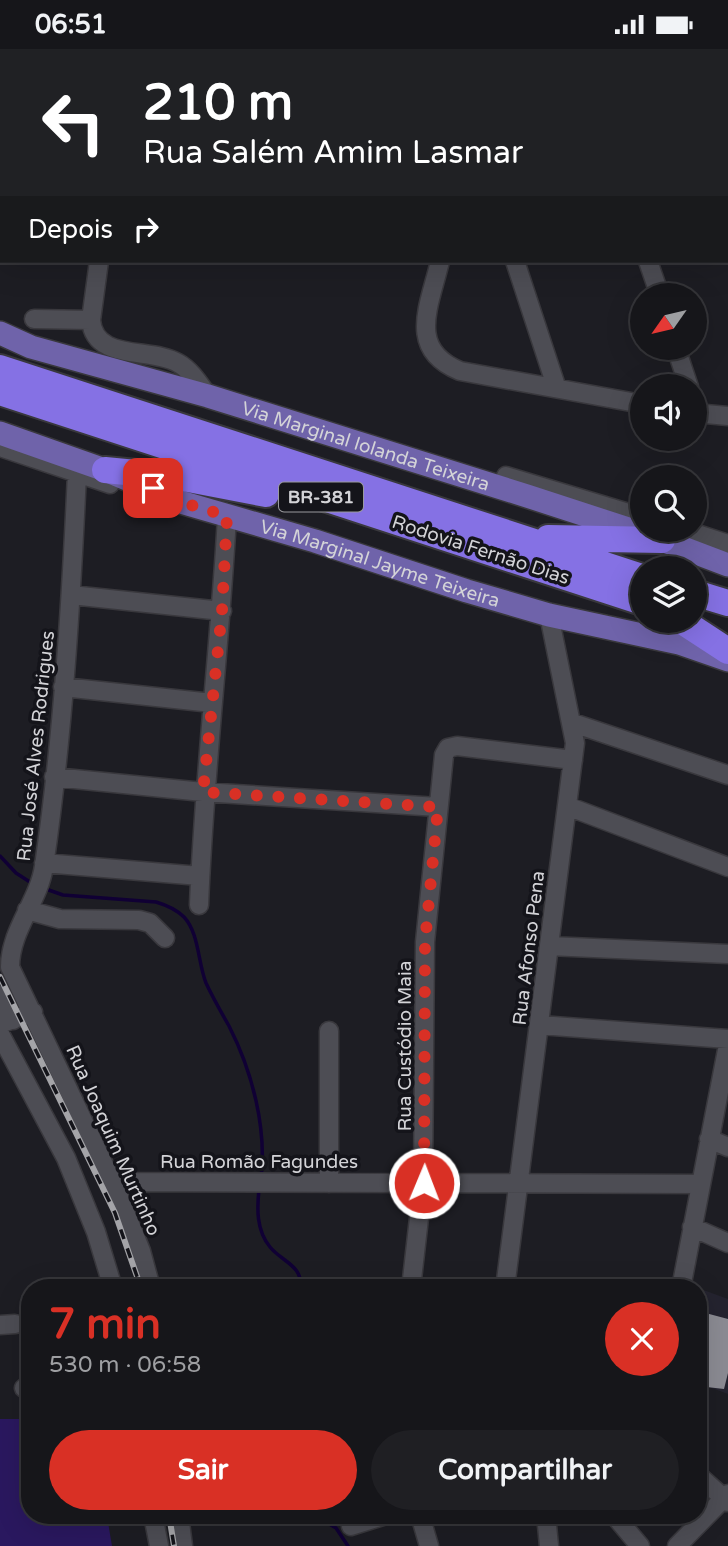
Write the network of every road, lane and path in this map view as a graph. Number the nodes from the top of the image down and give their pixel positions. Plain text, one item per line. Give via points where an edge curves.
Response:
1 (99, 263) edge
2 (440, 263) edge
3 (516, 263) edge
4 (649, 263) edge
5 (656, 283) edge
6 (34, 319) dead end
7 (91, 320) junction
8 (0, 333) edge
9 (0, 368) edge
10 (556, 386) junction
11 (0, 392) edge
12 (208, 396) junction
13 (630, 401) edge
14 (707, 413) edge
15 (728, 416) edge
16 (0, 433) edge
17 (0, 447) edge
18 (77, 473) junction
19 (506, 476) dead end
20 (108, 477) junction
21 (328, 499) junction
22 (630, 513) edge
23 (227, 516) junction
24 (630, 522) edge
25 (630, 536) edge
26 (519, 537) junction
27 (707, 541) edge
28 (686, 542) edge
29 (728, 544) edge
30 (728, 565) edge
31 (630, 573) edge
32 (71, 595) junction
33 (707, 597) edge
34 (630, 598) edge
35 (728, 603) edge
36 (222, 611) junction
37 (548, 615) junction
38 (707, 622) edge
39 (728, 629) edge
40 (700, 633) edge
41 (728, 651) edge
42 (728, 660) edge
43 (63, 687) junction
44 (212, 703) junction
45 (573, 723) junction
46 (573, 760) junction
47 (728, 775) edge
48 (54, 777) junction
49 (203, 792) junction
50 (567, 806) junction
51 (438, 807) junction
52 (44, 867) junction
53 (728, 867) edge
54 (200, 876) junction
55 (29, 903) junction
56 (199, 905) dead end
57 (165, 938) dead end
58 (549, 946) junction
59 (728, 954) edge
60 (0, 995) edge
61 (33, 1012) junction
62 (6, 1022) edge
63 (540, 1025) junction
64 (329, 1031) dead end
65 (0, 1034) edge
66 (728, 1039) edge
67 (728, 1045) edge
68 (709, 1139) junction
69 (728, 1147) edge
70 (112, 1182) junction
71 (330, 1183) junction
72 (424, 1183) junction
73 (520, 1183) junction
74 (700, 1184) junction
75 (692, 1227) junction
76 (728, 1243) edge
77 (110, 1279) edge
78 (149, 1279) edge
79 (412, 1279) edge
80 (506, 1279) edge
81 (683, 1279) edge
82 (707, 1482) edge
83 (727, 1498) edge
84 (707, 1517) edge
85 (155, 1524) edge
86 (180, 1524) edge
87 (357, 1524) edge
88 (423, 1524) edge
89 (547, 1524) edge
90 (622, 1524) edge
91 (700, 1524) edge
92 (351, 1526) dead end
93 (159, 1546) edge
94 (183, 1546) edge
95 (429, 1546) edge
96 (549, 1546) edge
97 (640, 1546) edge
98 (677, 1546) edge

1 - 7 street
2 - 10 street via 426,338 432,354 460,371
3 - 10 street
4 - 5 street
6 - 7 street
7 - 12 street via 93,332 103,344 177,361
8 - 12 main road, Via Marginal Iolanda Teixeira via 44,351
9 - 26 highway, Rodovia Fernão Dias / BR-381
10 - 13 street
11 - 21 highway, Rodovia Fernão Dias / BR-381
12 - 24 main road, Via Marginal Iolanda Teixeira
14 - 15 street
16 - 20 main road, Via Marginal Jayme Teixeira
17 - 18 street
18 - 20 street
18 - 32 street, Rua José Alves Rodrigues
19 - 22 street
20 - 21 highway via 178,477
20 - 23 main road, Via Marginal Jayme Teixeira
21 - 34 highway, Rodovia Fernão Dias / BR-381
23 - 36 street
23 - 37 main road, Via Marginal Jayme Teixeira
25 - 26 highway
26 - 31 highway, Rodovia Fernão Dias / BR-381
27 - 29 street
28 - 30 main road, Via Marginal Iolanda Teixeira
32 - 36 street
32 - 43 street, Rua José Alves Rodrigues
33 - 35 highway
36 - 44 street
37 - 42 main road, Via Marginal Jayme Teixeira via 679,643
37 - 45 street, Rua Afonso Pena
38 - 39 highway
40 - 41 highway
43 - 44 street
43 - 48 street, Rua José Alves Rodrigues
44 - 49 street
45 - 46 street, Rua Afonso Pena
45 - 47 street
46 - 50 street, Rua Afonso Pena
46 - 51 street, Rua Custódio Maia via 457,745 448,748 442,762
48 - 49 street
48 - 52 street, Rua José Alves Rodrigues
49 - 51 street
49 - 54 street
50 - 53 street
50 - 58 street, Rua Afonso Pena
51 - 72 street, Rua Custódio Maia via 425,942
52 - 54 street
52 - 55 street, Rua José Alves Rodrigues
54 - 56 street
55 - 57 street via 60,919 139,920 150,923
55 - 61 street, Rua José Alves Rodrigues via 13,944 10,967
58 - 59 street
58 - 63 street, Rua Afonso Pena
60 - 62 street
61 - 62 street
61 - 70 street, Rua Joaquim Murtinho
63 - 66 street
63 - 73 street, Rua Afonso Pena
64 - 71 street
65 - 77 street via 66,1159
67 - 68 street
68 - 69 street
68 - 74 street
70 - 71 street, Rua Romão Fagundes
70 - 78 street, Rua Joaquim Murtinho
71 - 72 street, Rua Romão Fagundes
72 - 73 street, Rua Romão Fagundes
72 - 79 street, Rua Custódio Maia
73 - 74 street, Rua Romão Fagundes
73 - 80 street, Rua Afonso Pena
74 - 75 street
75 - 76 street
75 - 81 street
82 - 83 street
83 - 84 street
85 - 93 street
86 - 94 street
87 - 92 street
88 - 95 street
89 - 96 street
90 - 97 street
91 - 98 street

